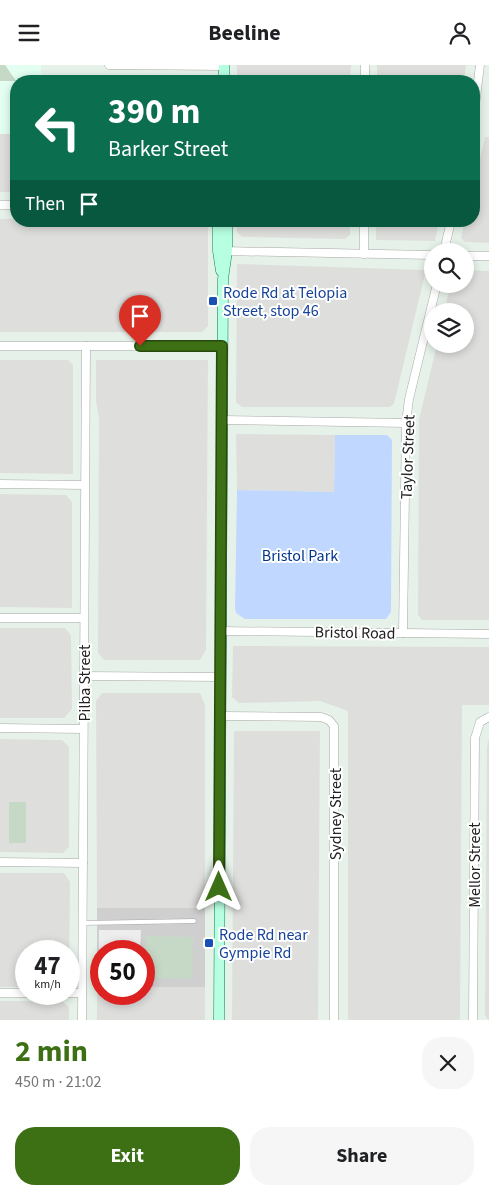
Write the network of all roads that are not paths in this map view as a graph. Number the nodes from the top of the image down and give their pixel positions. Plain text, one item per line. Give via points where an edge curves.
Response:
1 (109, 65) edge
2 (224, 65) edge
3 (219, 227) edge
4 (226, 227) edge
5 (364, 227) edge
6 (450, 227) edge
7 (446, 243) edge
8 (223, 251) junction
9 (364, 254) junction
10 (424, 255) edge
11 (474, 256) edge
12 (489, 256) edge
13 (435, 293) edge
14 (0, 345) edge
15 (86, 346) junction
16 (222, 346) junction
17 (222, 421) junction
18 (406, 423) junction
19 (0, 484) edge
20 (84, 485) junction
21 (0, 618) edge
22 (84, 618) junction
23 (221, 631) junction
24 (403, 633) junction
25 (489, 633) edge
26 (84, 676) junction
27 (221, 677) junction
28 (221, 716) junction
29 (489, 717) edge
30 (0, 728) edge
31 (83, 729) junction
32 (0, 862) edge
33 (84, 863) junction
34 (194, 921) dead end
35 (83, 923) junction
36 (0, 993) edge
37 (15, 993) edge
38 (82, 993) joint
39 (82, 1020) edge
40 (218, 1020) edge
41 (334, 1020) edge
42 (473, 1020) edge

1 - 2 street
3 - 8 main road
4 - 8 main road
5 - 9 street
6 - 7 street
8 - 9 street
8 - 16 main road
9 - 10 street
11 - 12 street
13 - 18 street, Taylor Street
14 - 15 street
15 - 16 street
15 - 20 street, Pilba Street
16 - 17 main road
17 - 18 street
17 - 23 main road
18 - 24 street, Taylor Street
19 - 20 street
20 - 22 street, Pilba Street
21 - 22 street
22 - 26 street, Pilba Street
23 - 24 street, Bristol Road
23 - 27 main road
24 - 25 street, Bristol Road
26 - 27 street
26 - 31 street, Pilba Street
27 - 28 main road
28 - 40 main road
28 - 41 street, Sydney Street via 321,717 334,726
29 - 42 street, Mellor Street via 480,722 475,738
30 - 31 street
31 - 33 street, Pilba Street
32 - 33 street
33 - 35 street, Pilba Street
34 - 35 lane
35 - 38 street, Pilba Street
36 - 37 street
38 - 39 street, Pilba Street

